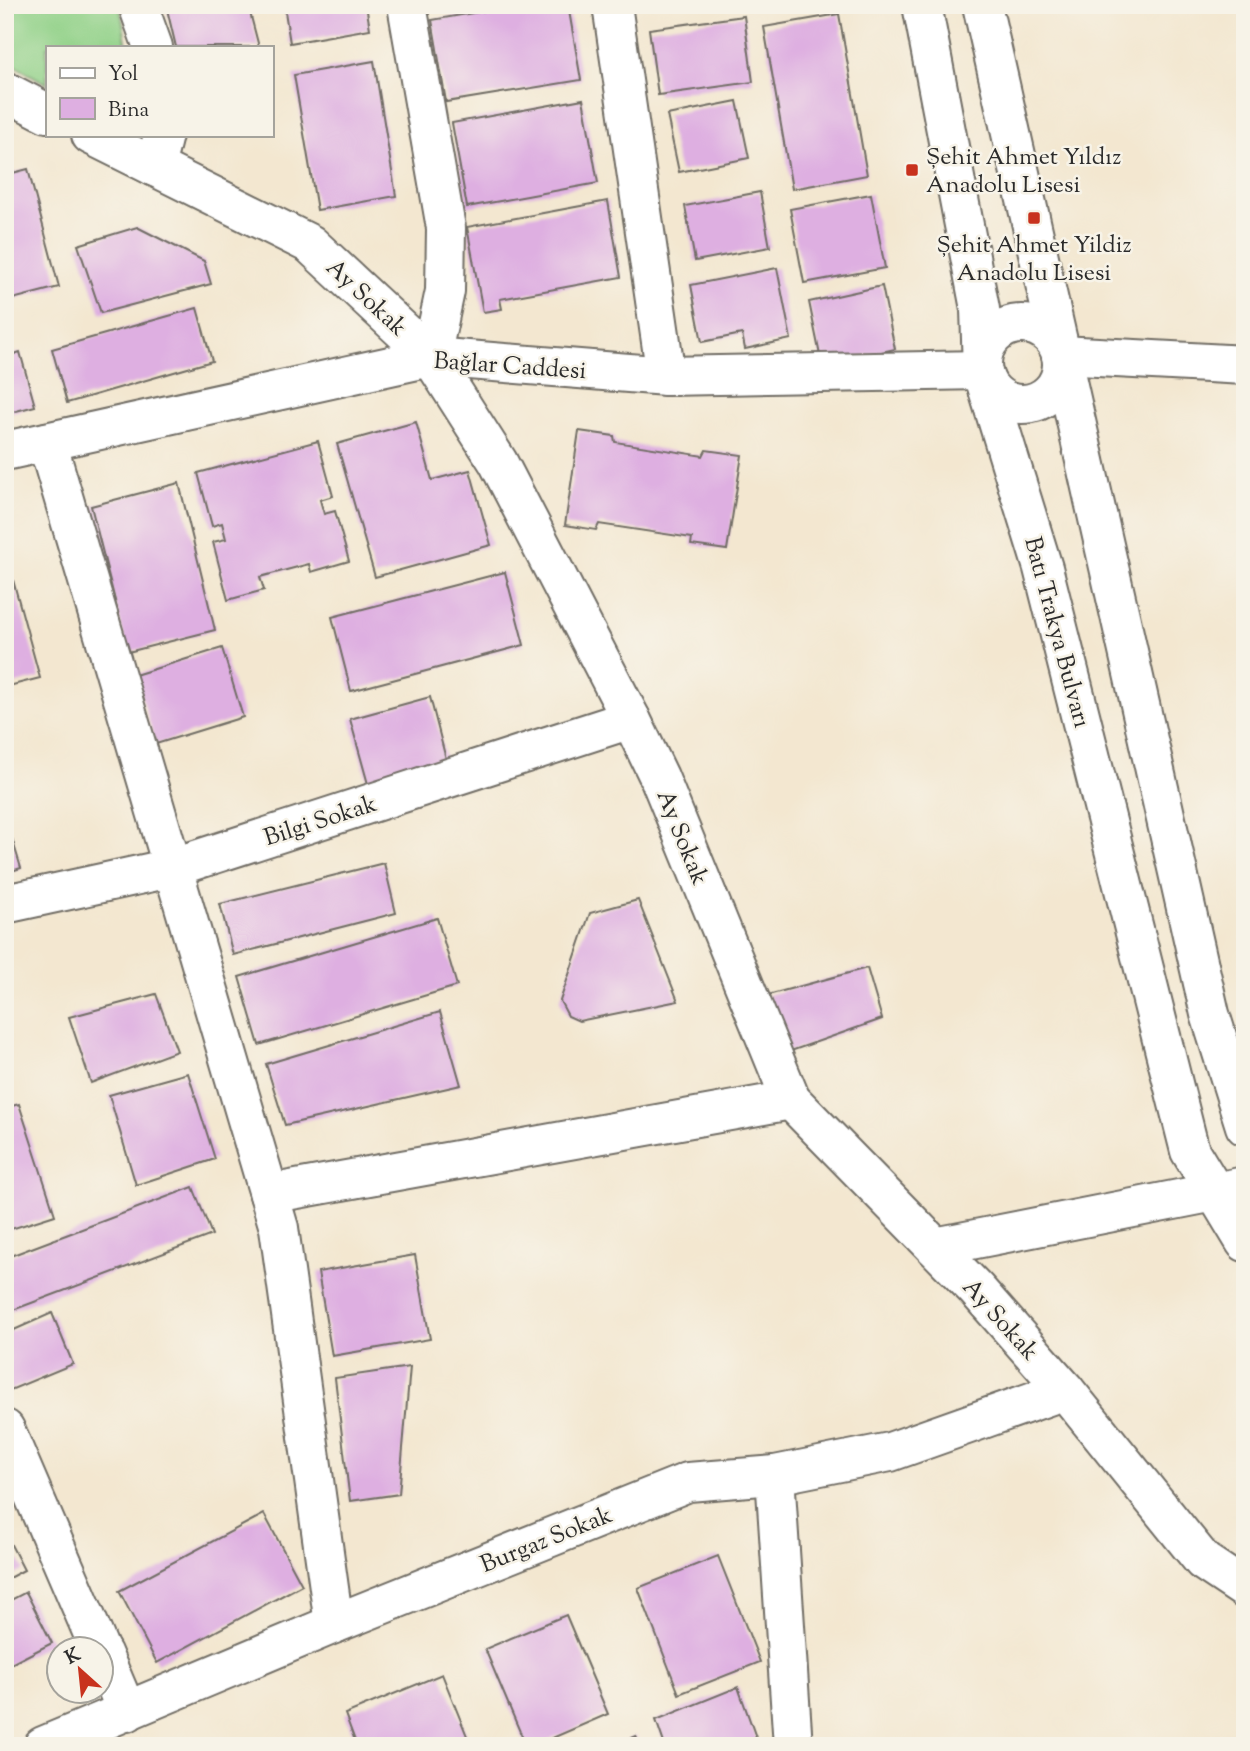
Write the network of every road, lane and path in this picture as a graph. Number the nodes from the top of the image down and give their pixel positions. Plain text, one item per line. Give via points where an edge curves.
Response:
1 (138, 5) edge
2 (407, 5) edge
3 (612, 5) edge
4 (922, 5) edge
5 (982, 5) edge
6 (153, 46) edge
7 (95, 136) edge
8 (159, 151) edge
9 (1061, 355) junction
10 (431, 357) junction
11 (1245, 365) edge
12 (982, 370) junction
13 (666, 376) junction
14 (47, 442) junction
15 (5, 452) edge
16 (631, 719) junction
17 (171, 868) junction
18 (5, 904) edge
19 (791, 1100) junction
20 (1245, 1126) edge
21 (1230, 1189) edge
22 (269, 1194) junction
23 (1245, 1242) edge
24 (935, 1247) junction
25 (1065, 1390) junction
26 (5, 1429) edge
27 (775, 1475) junction
28 (1245, 1589) edge
29 (334, 1624) junction
30 (95, 1636) edge
31 (116, 1686) edge
32 (127, 1712) junction
33 (43, 1746) edge
34 (793, 1746) edge

1 - 6 street
2 - 10 street via 446,228 445,290
3 - 13 street
4 - 12 street, Batı Trakya Bulvarı via 980,309
5 - 9 street
7 - 8 street, Ay Sokak
8 - 10 street, Ay Sokak via 310,244
9 - 11 street
9 - 12 street via 1056,343 1035,326 1008,327 987,344
9 - 12 street via 1059,381 1052,392 1030,404 1004,401 986,383
9 - 20 street via 1210,1014
10 - 13 street, Bağlar Caddesi
10 - 14 street, Bağlar Caddesi
10 - 16 street, Ay Sokak via 498,462
12 - 13 street, Bağlar Caddesi
12 - 21 street, Batı Trakya Bulvarı via 1043,568 1190,1151
14 - 15 street, Bağlar Caddesi
14 - 17 street
16 - 17 street, Bilgi Sokak
16 - 19 street, Ay Sokak
17 - 18 street, Bilgi Sokak
17 - 22 street
19 - 22 street
19 - 24 street, Ay Sokak
21 - 23 street, Batı Trakya Bulvarı
21 - 24 street
22 - 29 street via 279,1228
24 - 25 street, Ay Sokak
25 - 27 street, Burgaz Sokak via 890,1452
25 - 28 street, Ay Sokak via 1203,1561
26 - 30 street
27 - 29 street, Burgaz Sokak via 688,1482
27 - 34 street
29 - 32 street, Burgaz Sokak
31 - 32 street
32 - 33 street, Burgaz Sokak

